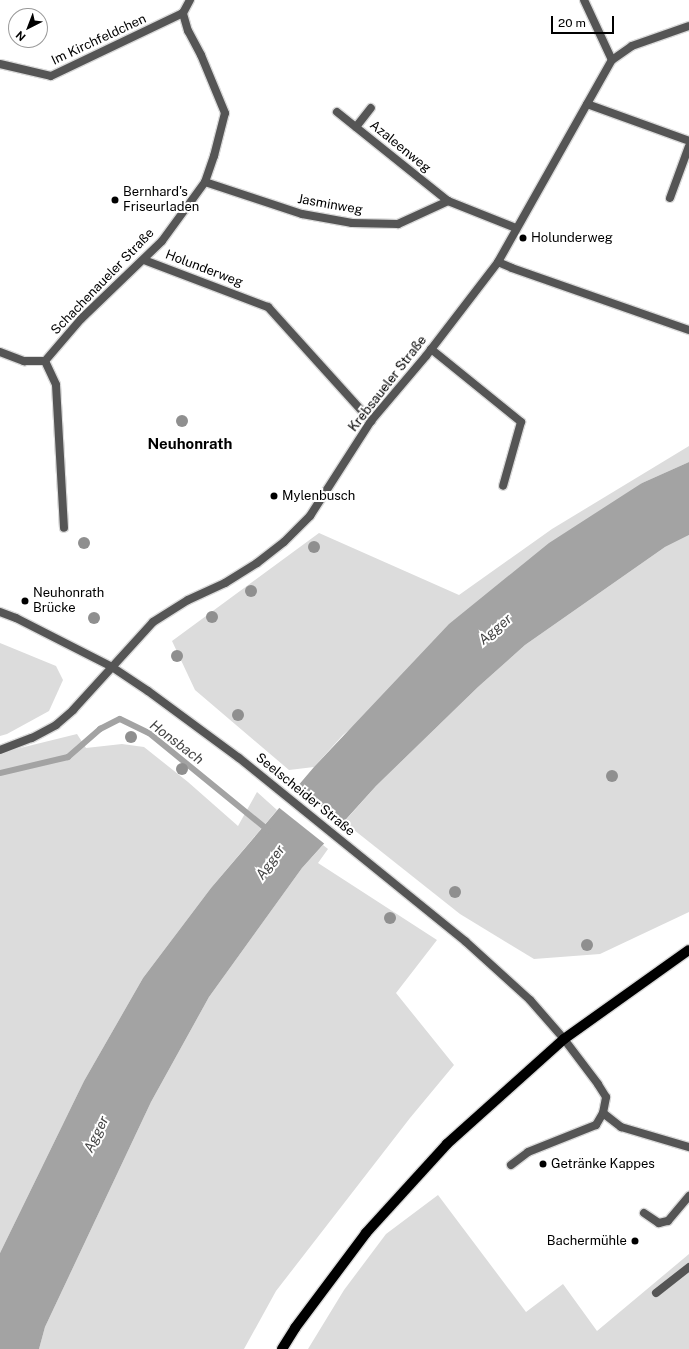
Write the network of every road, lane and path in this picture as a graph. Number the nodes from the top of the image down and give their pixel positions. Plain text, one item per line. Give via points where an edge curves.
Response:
1 (190, 0) edge
2 (584, 0) edge
3 (183, 13) junction
4 (689, 26) edge
5 (612, 60) junction
6 (0, 64) edge
7 (587, 104) junction
8 (371, 108) dead end
9 (337, 112) dead end
10 (356, 127) junction
11 (689, 141) edge
12 (689, 146) edge
13 (205, 182) junction
14 (670, 198) dead end
15 (448, 201) junction
16 (516, 228) junction
17 (144, 260) junction
18 (498, 262) junction
19 (689, 330) edge
20 (432, 349) junction
21 (0, 352) edge
22 (45, 361) junction
23 (371, 421) junction
24 (503, 486) dead end
25 (64, 528) dead end
26 (0, 612) edge
27 (112, 667) junction
28 (0, 750) edge
29 (689, 950) edge
30 (564, 1039) junction
31 (603, 1113) junction
32 (689, 1147) edge
33 (511, 1165) dead end
34 (689, 1196) edge
35 (644, 1213) dead end
36 (689, 1267) edge
37 (656, 1293) dead end
38 (282, 1349) edge

1 - 3 street
2 - 5 street
3 - 6 street, Im Kirchfeldchen via 51,76
3 - 13 street, Schachenaueler Straße via 188,31 225,113
4 - 5 street, Krebsaueler Straße via 632,46
5 - 7 street, Krebsaueler Straße
7 - 11 street
7 - 16 street, Krebsaueler Straße
8 - 10 street
9 - 10 street, Azaleenweg
10 - 15 street, Azaleenweg
12 - 14 street
13 - 15 street, Jasminweg via 302,214 352,223 398,224
13 - 17 street, Schachenaueler Straße via 162,241
15 - 16 street
16 - 18 street, Krebsaueler Straße
17 - 22 street, Schachenaueler Straße via 81,320
17 - 23 street, Holunderweg via 268,307
18 - 19 street
18 - 20 street, Krebsaueler Straße
20 - 23 street, Krebsaueler Straße
20 - 24 street via 521,422
21 - 22 street via 24,361
22 - 25 street via 56,385
23 - 27 street, Krebsaueler Straße via 310,516 284,542 257,564 225,583 188,600 153,622
26 - 27 street, Seelscheider Straße
27 - 28 street, Krebsaueler Straße via 73,710 56,724 32,738
27 - 30 street, Seelscheider Straße via 239,758 372,864 465,941 530,1000
29 - 30 main road
30 - 31 street via 606,1097
30 - 38 main road via 452,1139 366,1233
31 - 32 street via 621,1127
31 - 33 street via 596,1125 528,1152
34 - 35 street via 668,1221 659,1223
36 - 37 street

